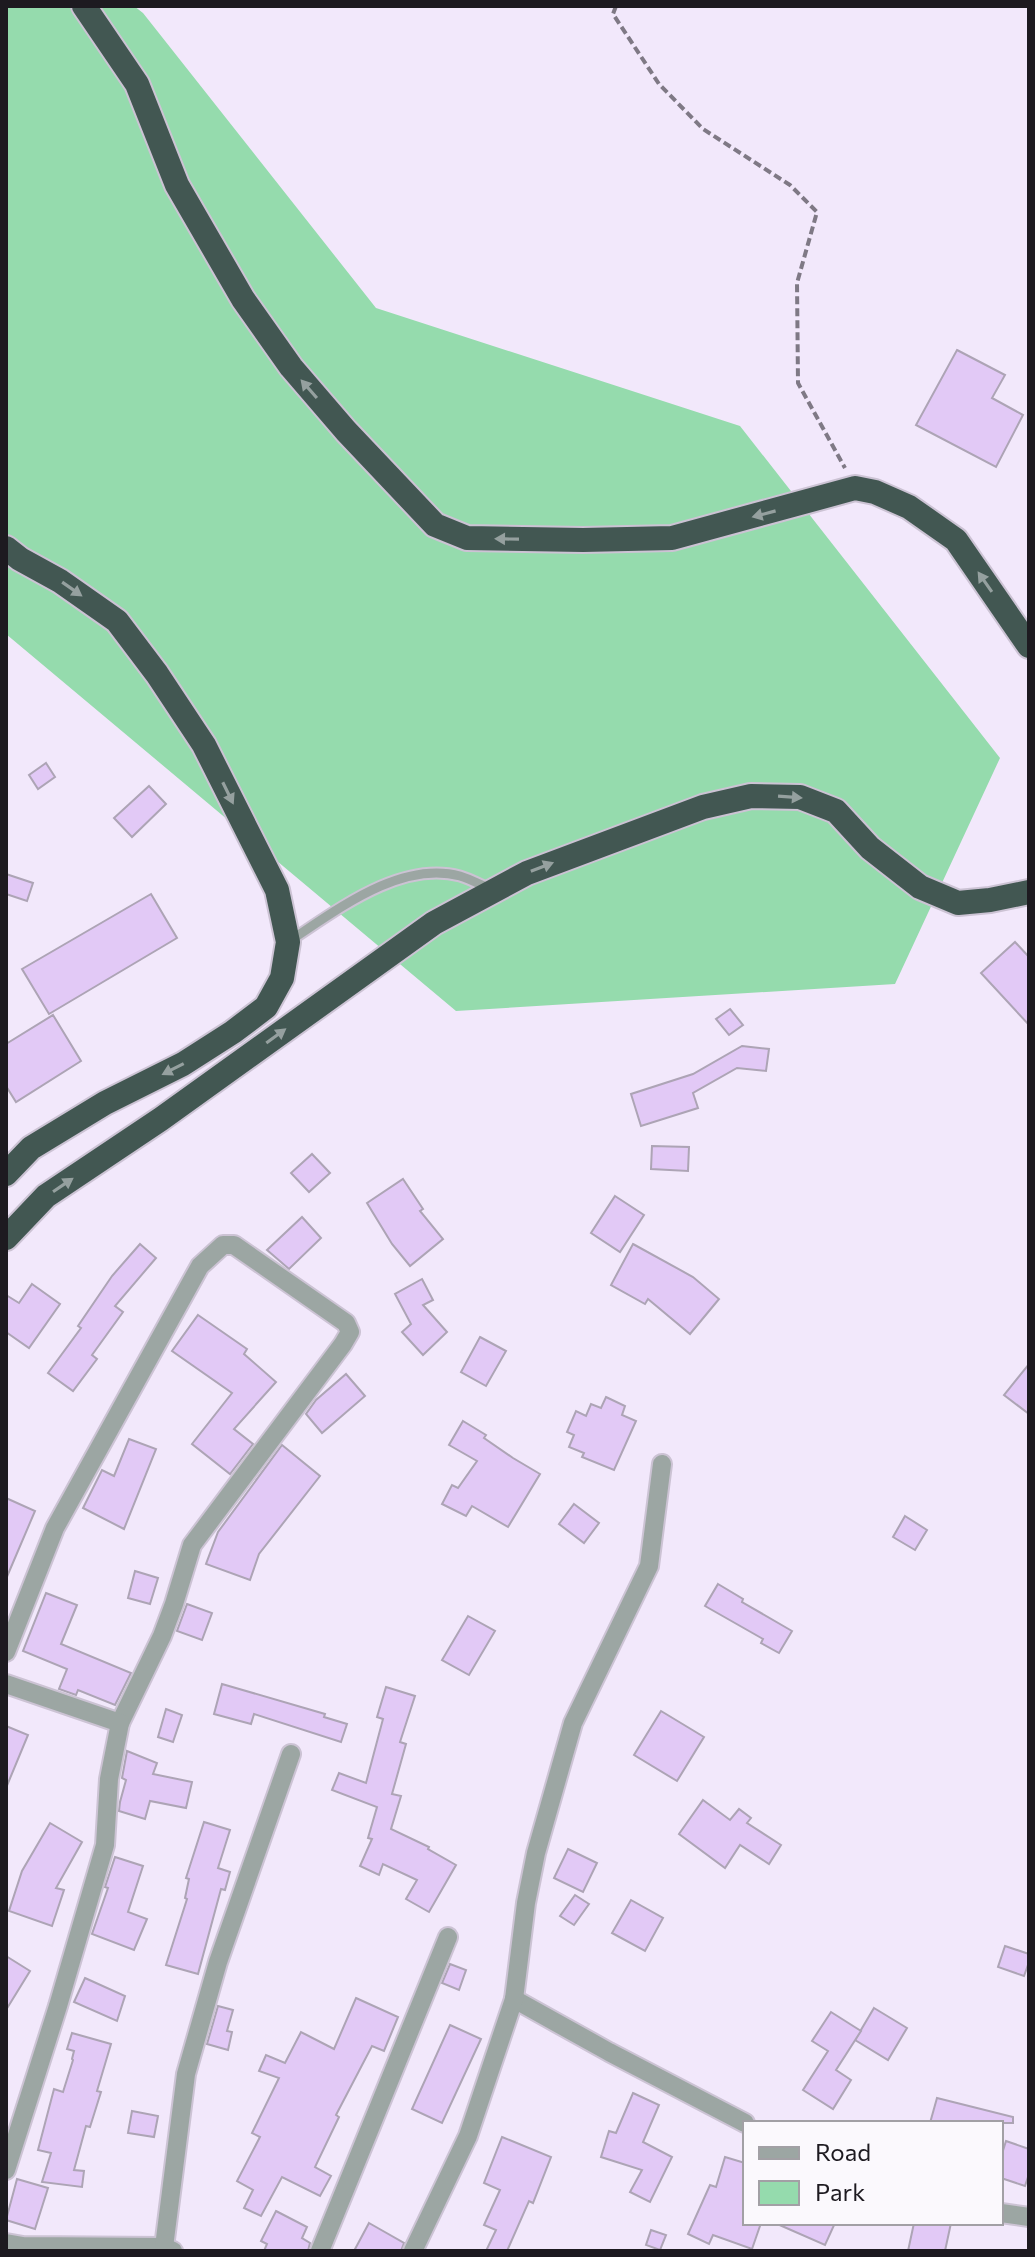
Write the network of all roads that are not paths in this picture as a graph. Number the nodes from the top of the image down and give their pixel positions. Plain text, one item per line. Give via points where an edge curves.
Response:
1 (84, 6) edge
2 (6, 548) edge
3 (1029, 646) edge
4 (495, 890) junction
5 (1029, 892) edge
6 (288, 942) junction
7 (6, 1174) edge
8 (6, 1238) edge
9 (662, 1464) dead end
10 (6, 1652) edge
11 (6, 1684) edge
12 (120, 1723) junction
13 (291, 1754) dead end
14 (448, 1937) dead end
15 (514, 1999) junction
16 (743, 2122) edge
17 (6, 2170) edge
18 (1003, 2213) edge
19 (1029, 2217) edge
20 (6, 2243) edge
21 (122, 2249) edge
22 (168, 2249) edge
23 (320, 2251) edge
24 (413, 2251) edge

3 -> 1 highway via 956,540 909,507 875,492 855,488 672,538 467,538 435,525 291,367 243,299 177,185 137,84
2 -> 6 highway via 117,621 157,674 204,745 277,890
4 -> 5 highway via 703,807 751,796 800,797 836,811 870,848 920,887 958,903
4 - 6 lane via 461,876 423,873 352,900
8 -> 4 highway via 46,1196 434,923
6 -> 7 highway via 282,978 266,1007 183,1064 31,1148
9 - 15 street via 649,1566 573,1723 536,1853
10 - 12 street via 55,1528 200,1266 223,1245 234,1245 346,1323 350,1332 192,1545 162,1636
11 - 12 street
12 - 17 street via 109,1779 105,1845
13 - 22 street via 192,2048
14 - 23 street
15 - 16 street
15 - 24 street via 468,2136
18 - 19 street
20 - 21 street
21 - 22 street

